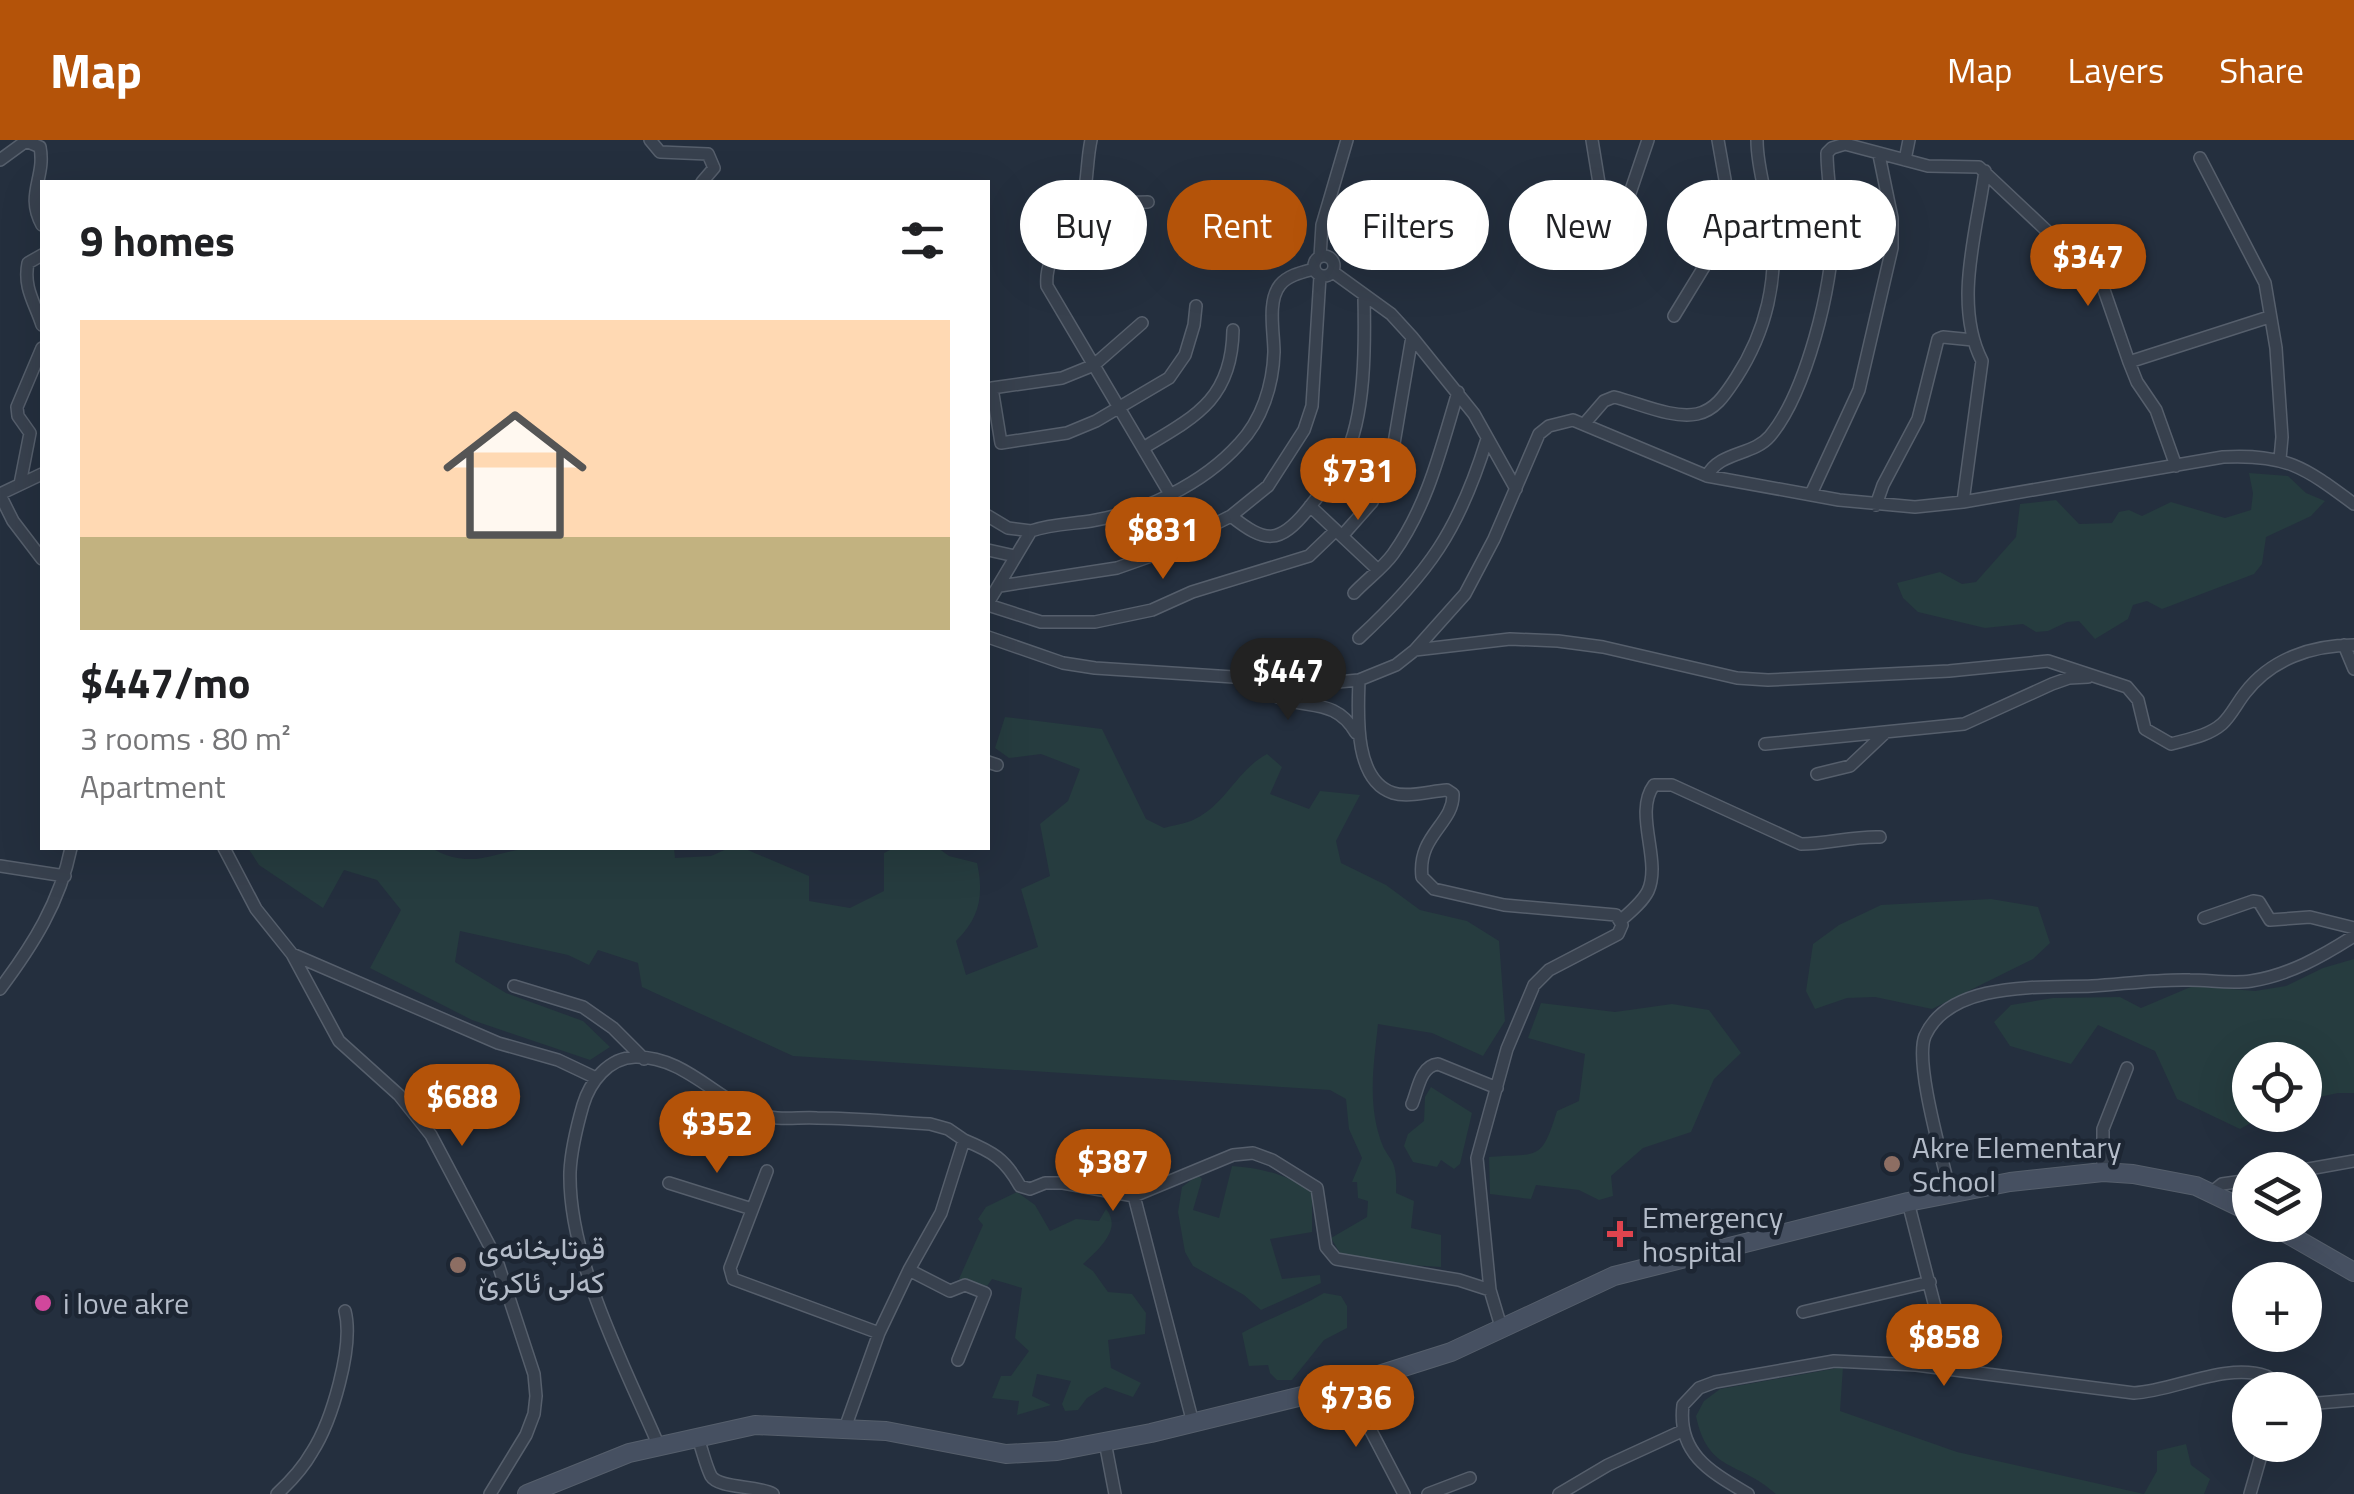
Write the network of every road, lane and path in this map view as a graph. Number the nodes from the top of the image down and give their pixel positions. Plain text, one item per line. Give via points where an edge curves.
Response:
1 (650, 140) edge
2 (1091, 140) edge
3 (1347, 140) edge
4 (1592, 140) edge
5 (1648, 140) edge
6 (1718, 140) edge
7 (1757, 140) edge
8 (1909, 140) edge
9 (1838, 142) edge
10 (1879, 155) junction
11 (2200, 158) dead end
12 (0, 160) edge
13 (1905, 160) junction
14 (1984, 171) junction
15 (704, 180) edge
16 (1084, 180) edge
17 (40, 222) edge
18 (40, 256) edge
19 (1322, 268) junction
20 (1048, 270) edge
21 (1364, 296) junction
22 (1196, 306) dead end
23 (1674, 316) dead end
24 (2269, 317) junction
25 (40, 321) edge
26 (1142, 324) dead end
27 (1233, 330) dead end
28 (1412, 337) junction
29 (1973, 340) junction
30 (40, 353) edge
31 (2129, 362) junction
32 (1094, 366) junction
33 (1458, 392) junction
34 (1119, 408) junction
35 (1585, 423) junction
36 (1487, 439) junction
37 (1144, 448) junction
38 (2280, 458) junction
39 (2176, 466) junction
40 (40, 475) edge
41 (1707, 476) junction
42 (20, 484) junction
43 (1516, 489) junction
44 (0, 494) edge
45 (1170, 494) junction
46 (1810, 494) junction
47 (1962, 502) junction
48 (2354, 504) edge
49 (1876, 505) junction
50 (1310, 506) junction
51 (1231, 516) junction
52 (990, 517) edge
53 (1031, 531) junction
54 (1338, 534) junction
55 (990, 550) edge
56 (40, 556) edge
57 (1015, 556) junction
58 (1377, 570) junction
59 (1000, 586) junction
60 (1354, 593) dead end
61 (990, 601) edge
62 (990, 605) edge
63 (990, 638) edge
64 (1359, 638) dead end
65 (2349, 645) edge
66 (1415, 650) junction
67 (2354, 669) edge
68 (1251, 677) junction
69 (2097, 677) junction
70 (1359, 680) junction
71 (1886, 732) junction
72 (1359, 737) junction
73 (1765, 744) dead end
74 (1817, 774) dead end
75 (1880, 837) dead end
76 (71, 850) edge
77 (225, 850) edge
78 (0, 866) edge
79 (65, 876) junction
80 (2204, 918) dead end
81 (1620, 921) junction
82 (2354, 928) edge
83 (2354, 936) edge
84 (292, 954) junction
85 (514, 986) dead end
86 (0, 989) edge
87 (644, 1059) junction
88 (2127, 1068) dead end
89 (596, 1078) junction
90 (1497, 1088) junction
91 (1412, 1104) dead end
92 (964, 1140) junction
93 (2354, 1161) edge
94 (2322, 1167) edge
95 (767, 1171) dead end
96 (2102, 1172) junction
97 (669, 1183) dead end
98 (2232, 1183) edge
99 (1950, 1192) junction
100 (2212, 1192) junction
101 (1134, 1196) junction
102 (1908, 1202) junction
103 (2232, 1203) edge
104 (752, 1209) junction
105 (2302, 1242) edge
106 (909, 1270) junction
107 (2354, 1272) edge
108 (1930, 1282) junction
109 (1490, 1290) junction
110 (345, 1310) dead end
111 (1803, 1312) dead end
112 (1502, 1330) junction
113 (879, 1333) junction
114 (958, 1360) dead end
115 (1951, 1369) junction
116 (2232, 1375) edge
117 (1347, 1385) junction
118 (2354, 1400) edge
119 (2322, 1403) edge
120 (1193, 1422) junction
121 (845, 1428) junction
122 (1682, 1431) junction
123 (698, 1436) junction
124 (1104, 1442) junction
125 (658, 1444) junction
126 (2259, 1462) edge
127 (1470, 1478) dead end
128 (277, 1494) edge
129 (490, 1494) edge
130 (527, 1494) edge
131 (773, 1494) edge
132 (1115, 1494) edge
133 (1404, 1494) edge
134 (1428, 1494) edge
135 (1559, 1494) edge
136 (1748, 1494) edge
137 (2250, 1494) edge

1 - 15 street via 660,152 708,154 714,168
2 - 16 street
3 - 19 street via 1322,225
4 - 5 street via 1600,189 1614,206 1628,199
6 - 23 street via 1729,226
7 - 35 street via 1773,274 1760,334 1744,365 1710,409 1679,414 1614,397
8 - 13 street
9 - 10 street
9 - 41 street via 1827,153 1833,234 1828,268 1814,341 1796,388 1770,436 1722,460
10 - 13 street
10 - 46 street via 1892,248 1859,390
11 - 24 street via 2265,284
12 - 17 street via 26,141 40,147 34,196
13 - 14 street
14 - 29 street via 1972,235
14 - 31 street via 2048,232 2086,250
18 - 25 street via 26,275
19 - 21 street
19 - 45 street via 1286,280 1276,292 1272,377 1251,430 1227,456
19 - 51 street via 1316,374 1304,430 1268,486
20 - 32 street via 1047,286
21 - 28 street
21 - 50 street via 1360,403 1352,435
22 - 34 street via 1185,355 1169,378
24 - 31 street
24 - 38 street
26 - 32 street
27 - 37 street via 1220,390 1206,408
28 - 33 street
28 - 54 street via 1385,476 1372,502
29 - 47 street via 1982,361
29 - 49 street via 1938,340 1918,419
30 - 42 street via 17,408 30,433
31 - 39 street
32 - 34 street
32 - 34 street via 992,388 1000,443 1067,432
33 - 36 street
33 - 58 street via 1419,512
34 - 37 street
35 - 41 street
35 - 43 street via 1560,423 1539,434
36 - 43 street
36 - 64 street via 1452,530 1414,583
37 - 45 street
38 - 39 street via 2223,457
38 - 48 street
39 - 47 street
40 - 42 street
41 - 46 street
42 - 44 street
43 - 66 street via 1465,594
44 - 56 street
45 - 53 street via 1117,515
46 - 49 street
47 - 49 street
50 - 51 street via 1282,535 1267,538
50 - 54 street
51 - 59 street via 1117,568
52 - 53 street
53 - 57 street
54 - 58 street
54 - 62 street via 1309,556 1152,610 1095,622 1041,622
55 - 57 street
57 - 59 street
58 - 60 street
59 - 61 street
63 - 68 street via 1062,663
65 - 67 street
65 - 69 street via 2316,648 2278,664 2258,677 2224,722 2172,744 2145,729 2132,692
66 - 69 street via 1558,640 1768,680 2028,661
66 - 70 street
68 - 70 street
68 - 72 street via 1280,701 1337,710
69 - 71 street via 2052,684 1964,724
70 - 72 street
71 - 73 street
71 - 74 street via 1850,766
72 - 81 street via 1376,782 1390,792 1454,794 1423,849 1422,877 1434,889
75 - 81 street via 1801,844 1672,785 1654,785 1648,892
76 - 79 street
77 - 84 street via 256,908
78 - 79 street
79 - 86 street via 44,927
80 - 82 street via 2254,901 2270,920 2310,916
81 - 90 street via 1618,934 1549,970 1534,985
83 - 99 street via 2285,974 2246,982 2034,985 1994,992 1941,1016 1924,1038 1923,1070
84 - 89 street
84 - 129 street via 340,1041 431,1135 496,1258 536,1396 526,1435
85 - 87 street via 583,1007
87 - 89 street via 611,1064
87 - 92 street via 705,1081 759,1115 930,1124
88 - 96 street via 2103,1128
89 - 125 street via 586,1093 570,1172 577,1241
90 - 91 street via 1431,1065
90 - 109 street via 1477,1158
92 - 101 street via 1008,1164 1020,1186 1063,1183
92 - 106 street via 941,1213
93 - 94 street
95 - 104 street
96 - 99 street
96 - 100 street
97 - 104 street
98 - 100 street
99 - 102 street
100 - 103 street
101 - 109 street via 1253,1152 1317,1188 1326,1246 1336,1259
101 - 120 street
102 - 108 street
102 - 112 street via 1614,1276
104 - 113 street via 730,1268 733,1278
105 - 107 street
106 - 113 street
106 - 114 street via 950,1290 964,1285 985,1293
108 - 111 street
108 - 115 street
109 - 112 street
110 - 128 street via 349,1338 324,1428
112 - 117 street
113 - 121 street
115 - 116 street via 2134,1393
115 - 122 street via 1816,1362 1716,1382 1683,1405
117 - 120 street
117 - 133 street
118 - 119 street
120 - 124 street
121 - 123 street via 755,1425
121 - 124 street via 1006,1454
122 - 135 street
122 - 136 street via 1700,1461
123 - 125 street
123 - 131 street via 718,1483
124 - 132 street
125 - 130 street
126 - 137 street
127 - 134 street

